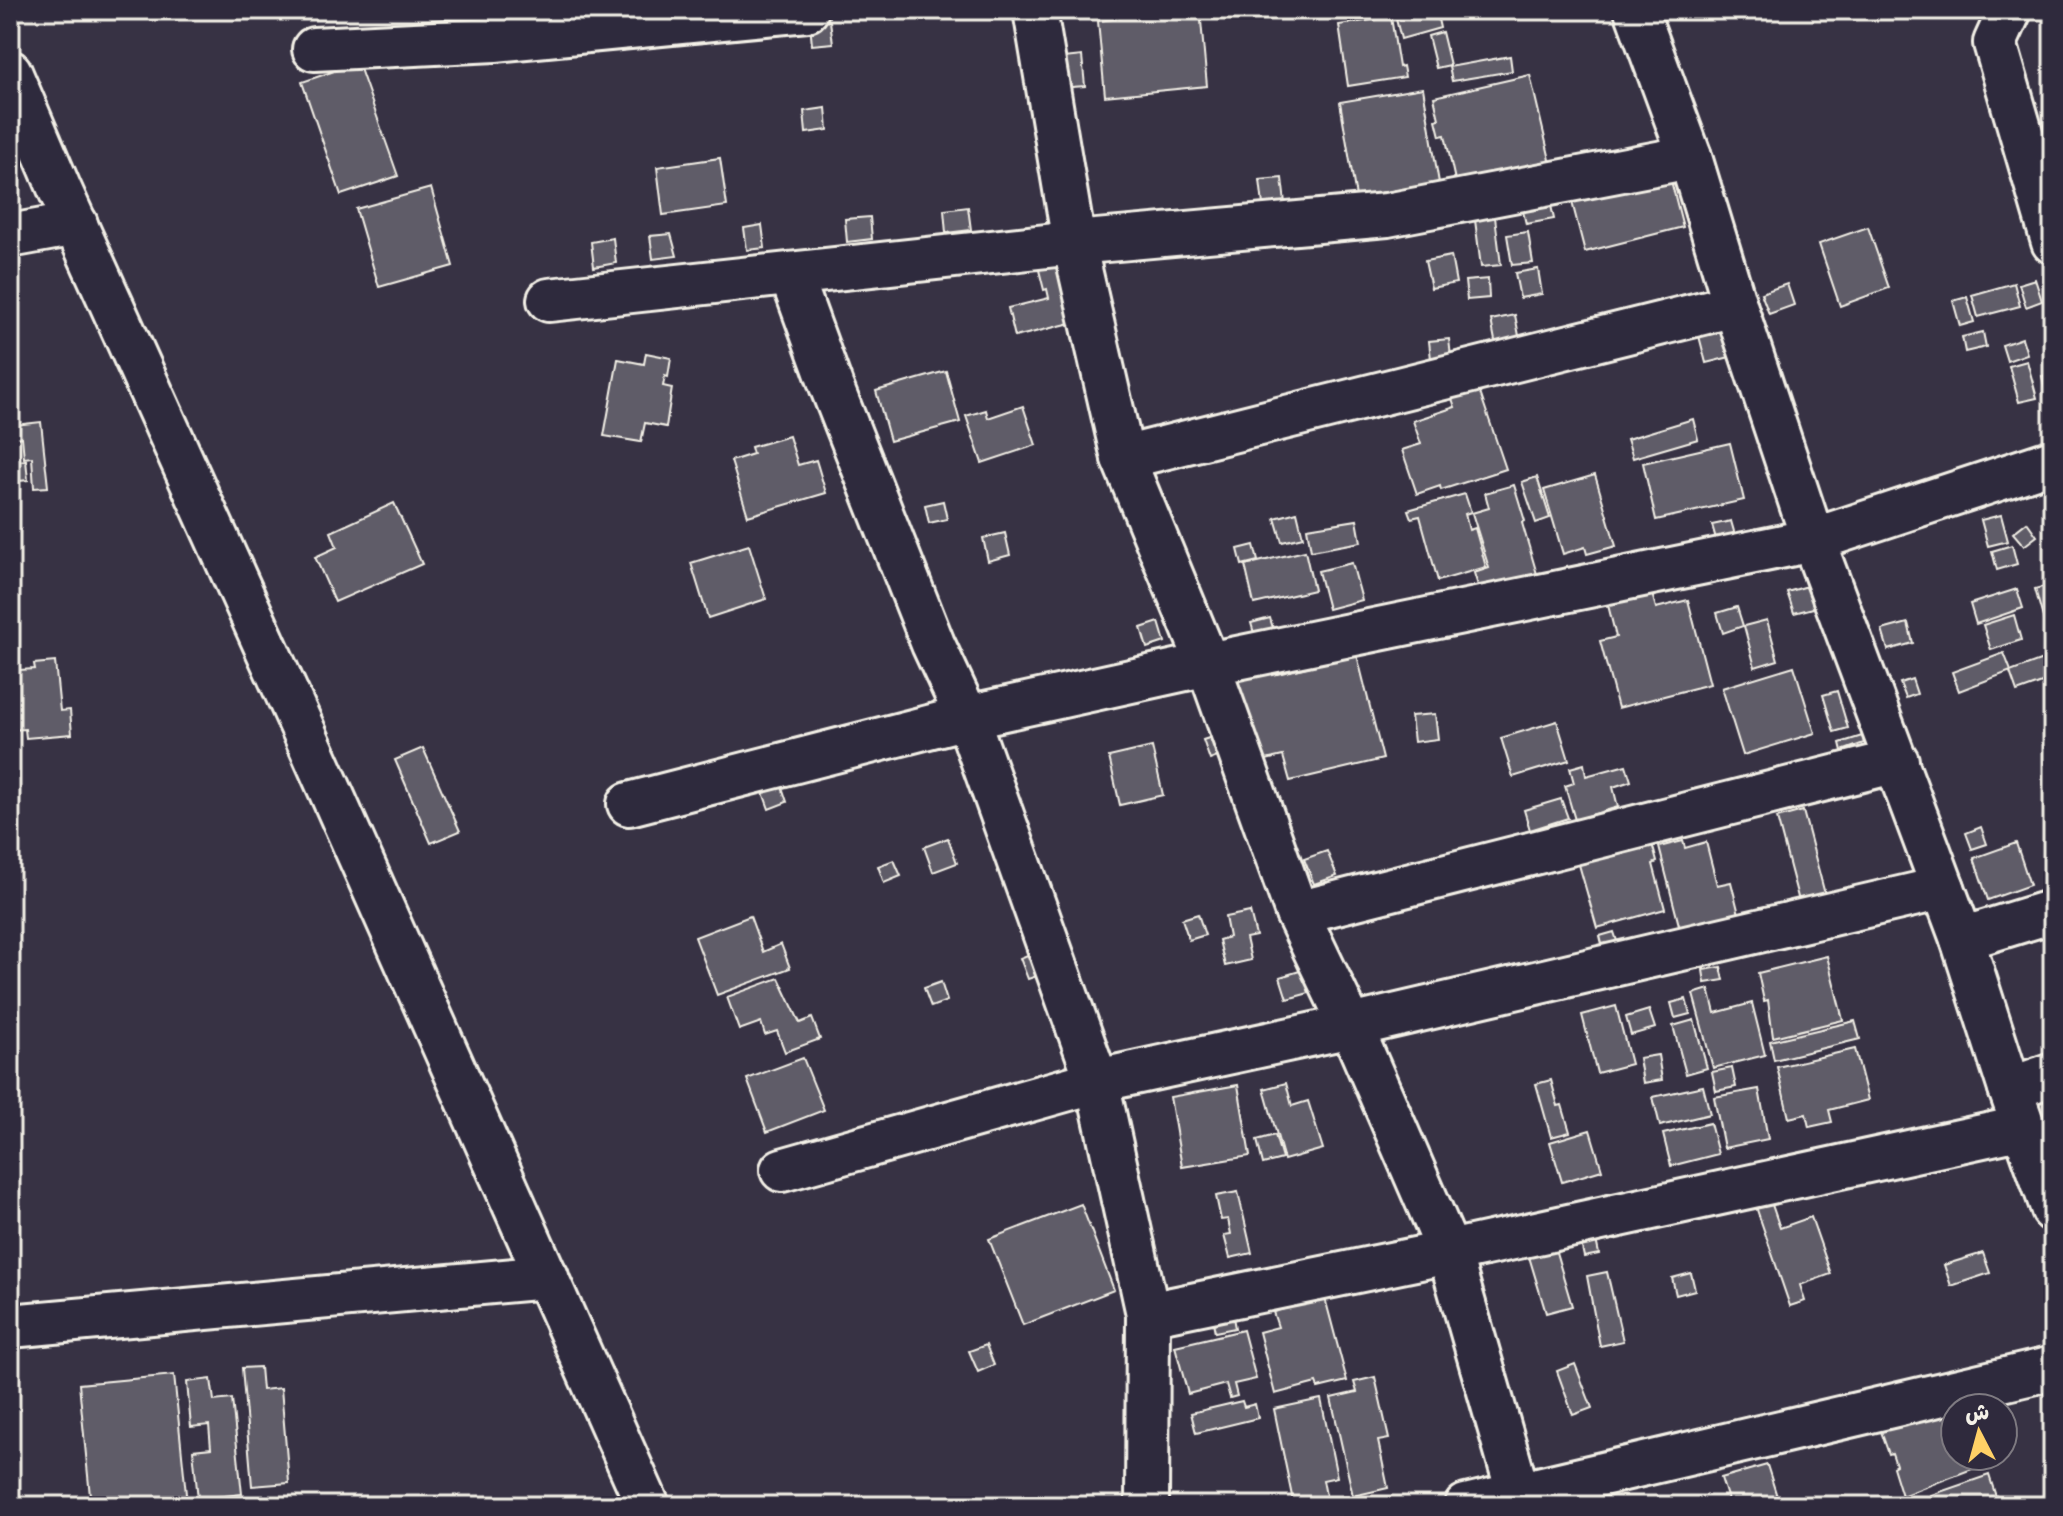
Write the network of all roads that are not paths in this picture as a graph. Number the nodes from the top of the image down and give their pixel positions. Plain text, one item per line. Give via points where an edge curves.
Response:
1 (807, 10) edge
2 (1035, 10) edge
3 (1636, 10) edge
4 (2010, 10) edge
5 (314, 49) dead end
6 (10, 72) edge
7 (1690, 157) junction
8 (76, 224) junction
9 (10, 236) edge
10 (2053, 242) edge
11 (1074, 243) junction
12 (791, 275) junction
13 (549, 300) dead end
14 (1735, 305) junction
15 (1123, 458) junction
16 (2053, 461) edge
17 (1813, 540) junction
18 (1208, 664) junction
19 (967, 717) junction
20 (1897, 761) junction
21 (629, 804) dead end
22 (1943, 888) junction
23 (2053, 911) edge
24 (1297, 913) junction
25 (1962, 939) junction
26 (1351, 1026) junction
27 (2053, 1074) edge
28 (1097, 1081) junction
29 (2017, 1108) junction
30 (782, 1170) dead end
31 (2053, 1210) edge
32 (1449, 1252) junction
33 (547, 1277) junction
34 (1148, 1314) junction
35 (10, 1326) edge
36 (2053, 1368) edge
37 (1521, 1500) edge
38 (648, 1506) edge
39 (1147, 1506) edge
40 (1466, 1506) edge

1 - 5 street via 495,40
2 - 11 street
3 - 7 street
4 - 10 street via 1995,43
6 - 8 street
7 - 11 street via 1387,215
7 - 14 street
8 - 9 street
8 - 33 street
11 - 12 street
11 - 15 street
12 - 13 street
12 - 19 street via 928,630
14 - 15 street
14 - 17 street
15 - 18 street
16 - 17 street
17 - 18 street
17 - 20 street
18 - 19 street
18 - 24 street
19 - 21 street
19 - 28 street
20 - 22 street
20 - 24 street
22 - 25 street
22 - 26 street
23 - 25 street
24 - 26 street
25 - 29 street
26 - 28 street
26 - 32 street
27 - 29 street
28 - 30 street
28 - 34 street
29 - 31 street
29 - 32 street
32 - 34 street
32 - 37 street
33 - 35 street
33 - 38 street
34 - 39 street
36 - 37 street via 1781,1430
37 - 40 street

